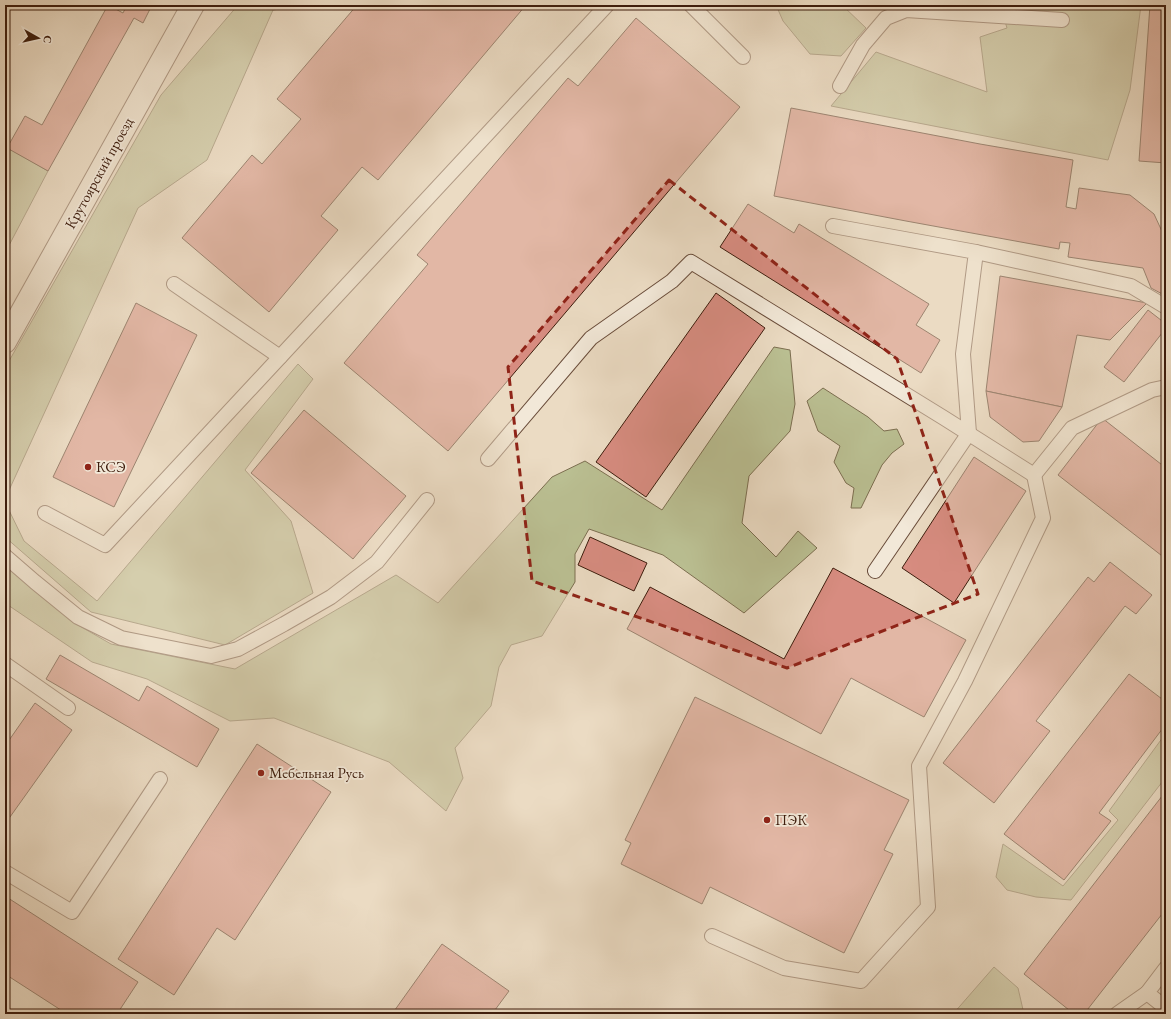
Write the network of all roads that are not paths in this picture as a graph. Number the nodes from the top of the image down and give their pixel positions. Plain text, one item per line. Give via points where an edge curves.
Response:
1 (194, 5) edge
2 (607, 5) edge
3 (691, 5) edge
4 (980, 10) edge
5 (1062, 20) dead end
6 (743, 57) dead end
7 (840, 86) dead end
8 (833, 226) dead end
9 (976, 252) junction
10 (174, 284) dead end
11 (1166, 307) edge
12 (5, 342) edge
13 (280, 357) junction
14 (1166, 387) edge
15 (969, 434) junction
16 (488, 459) dead end
17 (1034, 475) junction
18 (428, 500) dead end
19 (45, 513) dead end
20 (5, 556) edge
21 (875, 571) dead end
22 (5, 664) edge
23 (68, 708) dead end
24 (160, 779) dead end
25 (5, 872) edge
26 (712, 936) dead end
27 (1166, 968) edge
28 (1147, 994) junction
29 (1166, 1008) edge
30 (1118, 1014) edge

1 - 12 street, Крутоярский проезд
2 - 13 lane
3 - 6 lane
4 - 5 lane
4 - 7 lane via 906,10 886,18 863,46
8 - 9 lane
9 - 11 lane via 1131,286
9 - 15 lane via 963,354
10 - 13 lane
13 - 19 lane via 105,544
14 - 17 lane via 1152,390 1072,428
15 - 16 lane via 691,262 672,281 591,338
15 - 17 lane
15 - 21 lane
17 - 26 lane via 1043,518 965,681 919,766 928,907 861,981 784,968
18 - 20 lane via 377,562 331,597 238,648 211,656 121,638 85,621
22 - 23 lane
24 - 25 lane via 72,912
27 - 28 lane
28 - 29 lane
28 - 30 lane

